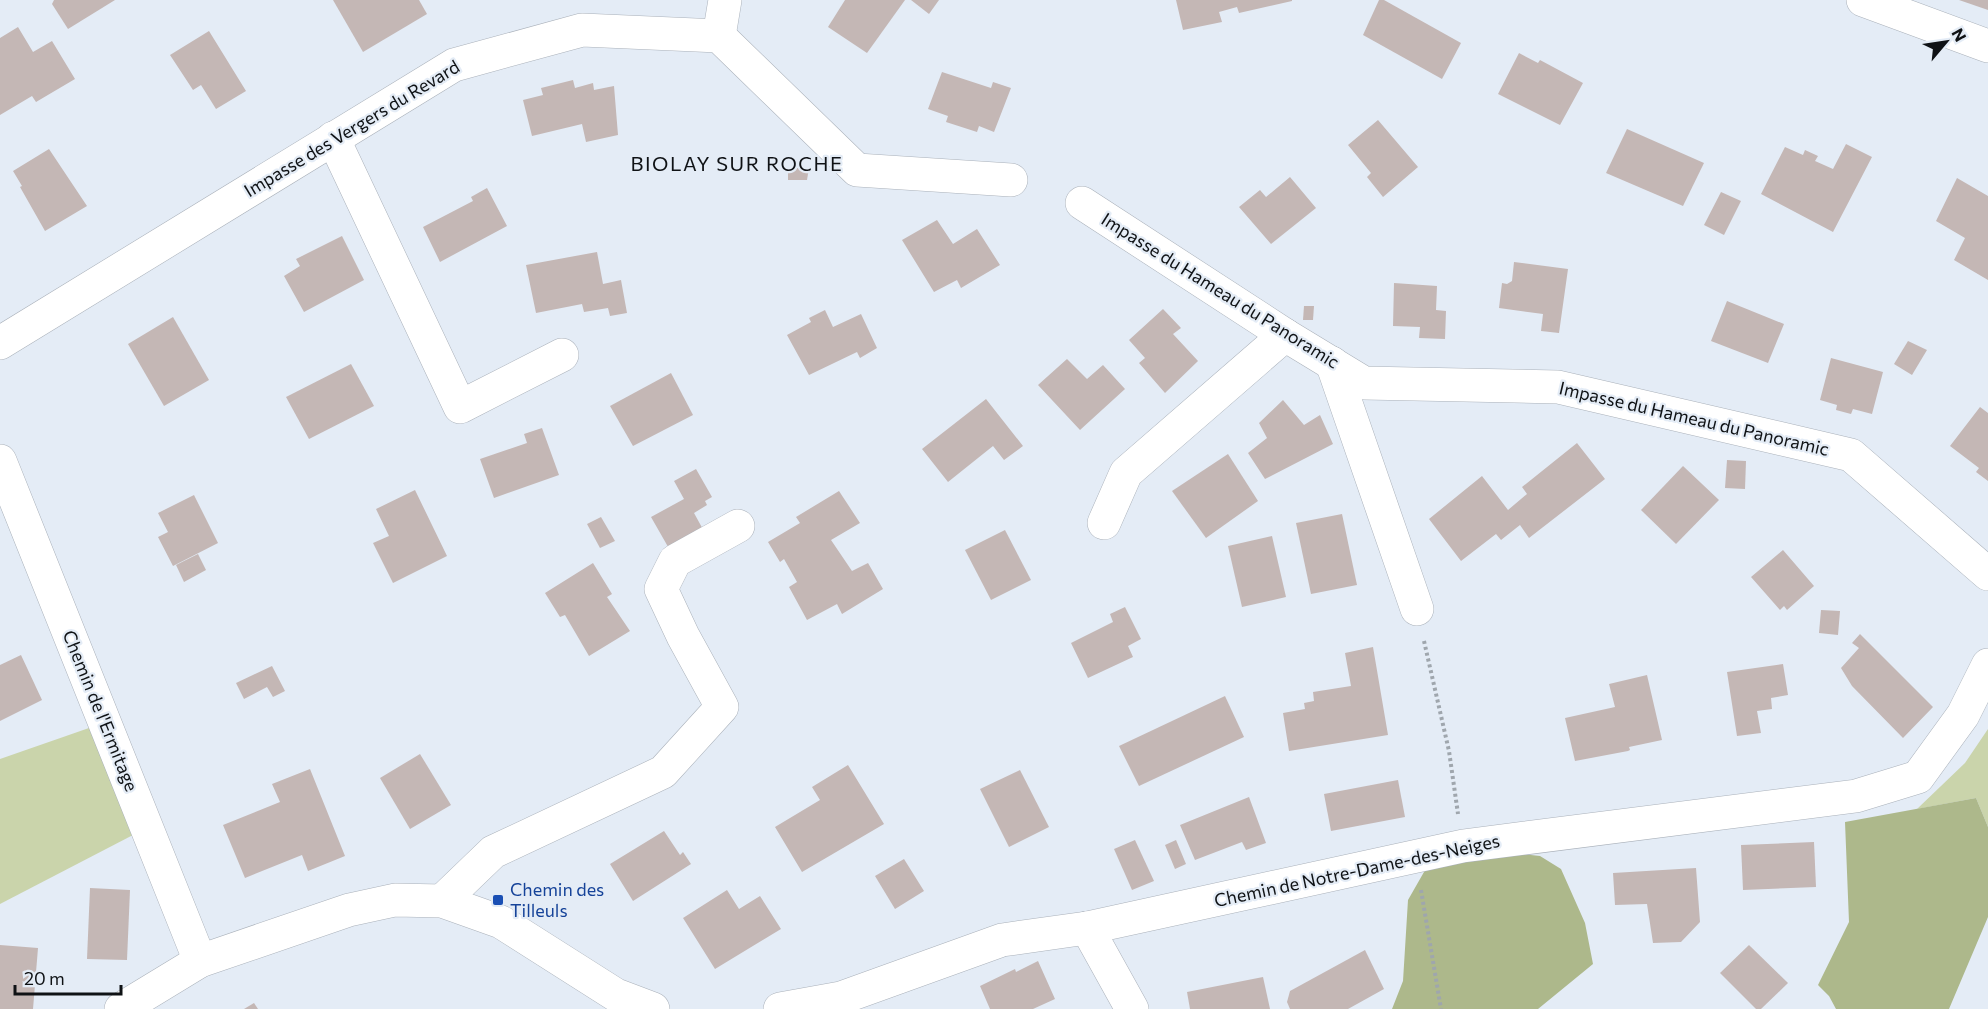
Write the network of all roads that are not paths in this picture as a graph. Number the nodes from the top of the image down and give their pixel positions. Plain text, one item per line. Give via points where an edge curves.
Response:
1 (725, 0) edge
2 (1863, 0) edge
3 (718, 36) junction
4 (1988, 45) edge
5 (333, 138) junction
6 (1011, 180) dead end
7 (1082, 204) dead end
8 (1285, 335) junction
9 (0, 343) edge
10 (562, 355) dead end
11 (1332, 363) junction
12 (0, 460) edge
13 (1104, 523) dead end
14 (738, 526) dead end
15 (1988, 574) edge
16 (1417, 609) road end
17 (1988, 665) edge
18 (442, 901) junction
19 (1087, 928) junction
20 (200, 961) junction
21 (619, 1002) edge
22 (121, 1009) edge
23 (653, 1009) edge
24 (780, 1009) edge
25 (1132, 1009) edge

1 - 3 street
2 - 4 street
3 - 5 street, Impasse des Vergers du Revard via 582,30 454,65
3 - 6 street via 857,170
5 - 9 street, Impasse des Vergers du Revard
5 - 10 street via 460,407
7 - 8 street, Impasse du Hameau du Panoramic
8 - 11 street, Impasse du Hameau du Panoramic
8 - 13 street via 1126,473
11 - 15 street, Impasse du Hameau du Panoramic via 1364,383 1558,387 1851,454
11 - 16 street
12 - 20 street, Chemin de l'Ermitage
14 - 18 street via 675,561 661,589 722,707 663,772 493,852
17 - 19 street, Chemin de Notre-Dame-des-Neiges via 1963,715 1918,777 1856,796 1463,846
18 - 20 street via 395,900 349,910
18 - 21 street via 501,922
19 - 24 street, Chemin de Notre-Dame-des-Neiges via 1002,940 841,998
19 - 25 street
20 - 22 street
21 - 23 street

